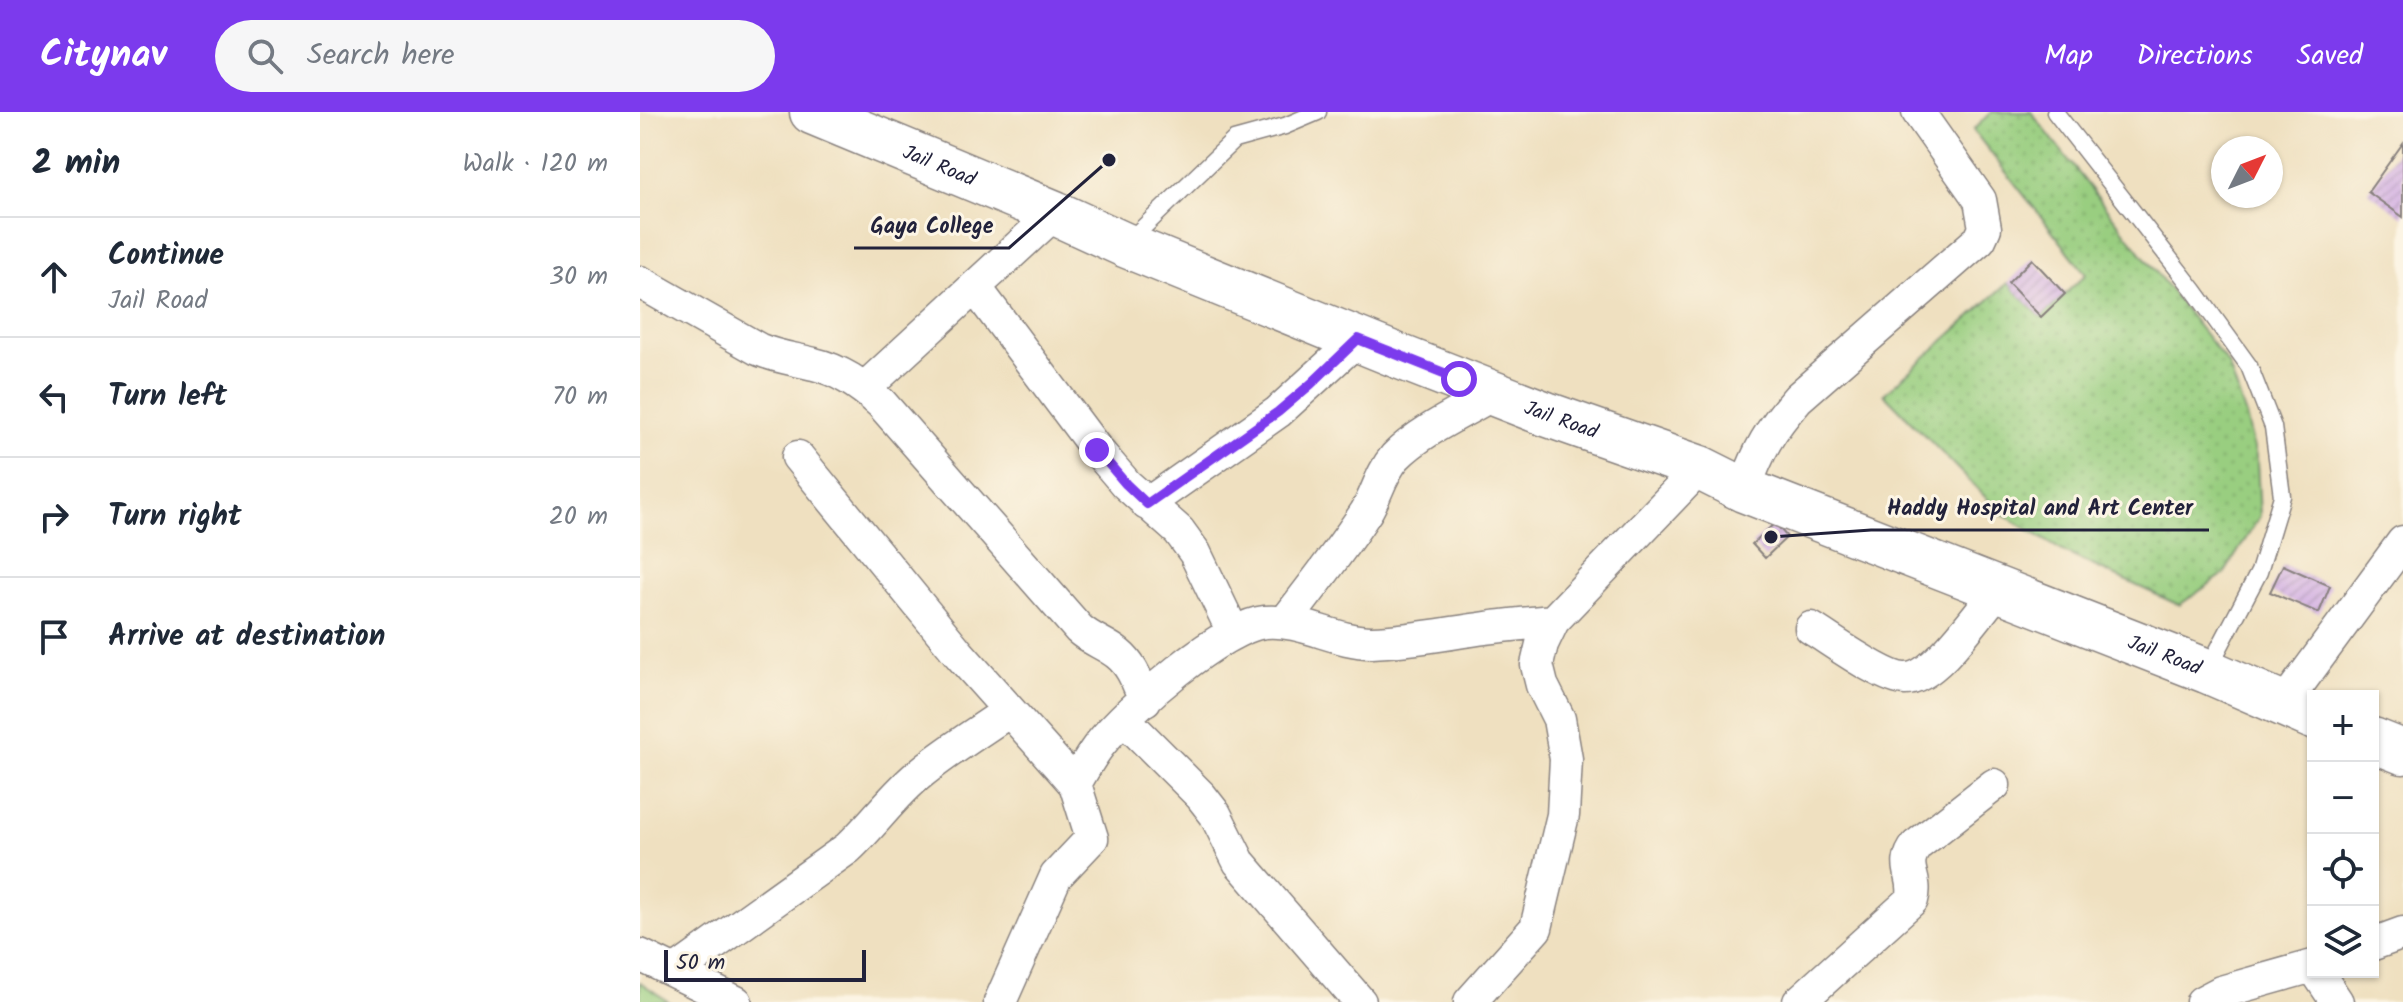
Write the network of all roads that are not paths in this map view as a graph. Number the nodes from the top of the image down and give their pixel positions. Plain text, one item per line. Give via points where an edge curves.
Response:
1 (812, 112) edge
2 (1318, 112) edge
3 (1918, 112) edge
4 (2055, 112) edge
5 (1055, 213) junction
6 (1125, 245) junction
7 (640, 282) edge
8 (975, 287) junction
9 (1358, 339) junction
10 (865, 388) junction
11 (1495, 393) junction
12 (798, 457) dead end
13 (1700, 468) junction
14 (1744, 490) junction
15 (1147, 504) junction
16 (2403, 542) edge
17 (1998, 590) junction
18 (1553, 621) junction
19 (1285, 622) junction
20 (1811, 628) dead end
21 (1233, 632) junction
22 (2207, 671) junction
23 (1134, 710) junction
24 (1009, 711) junction
25 (2298, 711) edge
26 (2379, 742) edge
27 (2403, 752) edge
28 (1075, 784) junction
29 (1994, 785) dead end
30 (2403, 933) edge
31 (2379, 942) edge
32 (640, 955) edge
33 (2307, 968) edge
34 (675, 972) junction
35 (2321, 978) edge
36 (1007, 998) edge
37 (736, 1002) edge
38 (1360, 1002) edge
39 (1470, 1002) edge
40 (1799, 1002) edge
41 (2202, 1002) edge
42 (2337, 1002) edge

1 - 5 main road, Jail Road
2 - 6 lane via 1234,140
3 - 14 street via 1980,200 1985,228 1980,239 1798,398 1773,427
4 - 22 lane via 2249,366 2273,427 2282,496 2259,572
5 - 6 main road, Jail Road
5 - 8 street
6 - 9 main road, Jail Road
7 - 10 street via 758,349 832,369
8 - 10 street
8 - 15 street via 1097,450
9 - 11 main road, Jail Road
9 - 15 street via 1278,412
10 - 23 street via 1079,629 1120,655 1130,667
11 - 13 main road, Jail Road
11 - 19 street via 1394,459 1357,526
12 - 24 street
13 - 14 main road, Jail Road
13 - 18 street
14 - 17 main road, Jail Road
15 - 21 street via 1195,553
16 - 25 street
17 - 20 street via 1921,676 1903,679 1886,674
17 - 22 main road, Jail Road
18 - 19 street via 1366,642
18 - 39 street via 1537,665 1559,719 1566,759 1563,815 1536,928
19 - 21 street
21 - 23 street
22 - 25 main road, Jail Road
23 - 28 street via 1101,743
23 - 38 street via 1215,814 1239,862
24 - 28 street
24 - 34 street via 922,771 848,848
26 - 27 main road
28 - 36 street via 1092,838 1056,876
29 - 40 street via 1917,845 1908,863 1912,900
30 - 31 street
32 - 34 street
33 - 41 street
34 - 37 street
35 - 42 street

